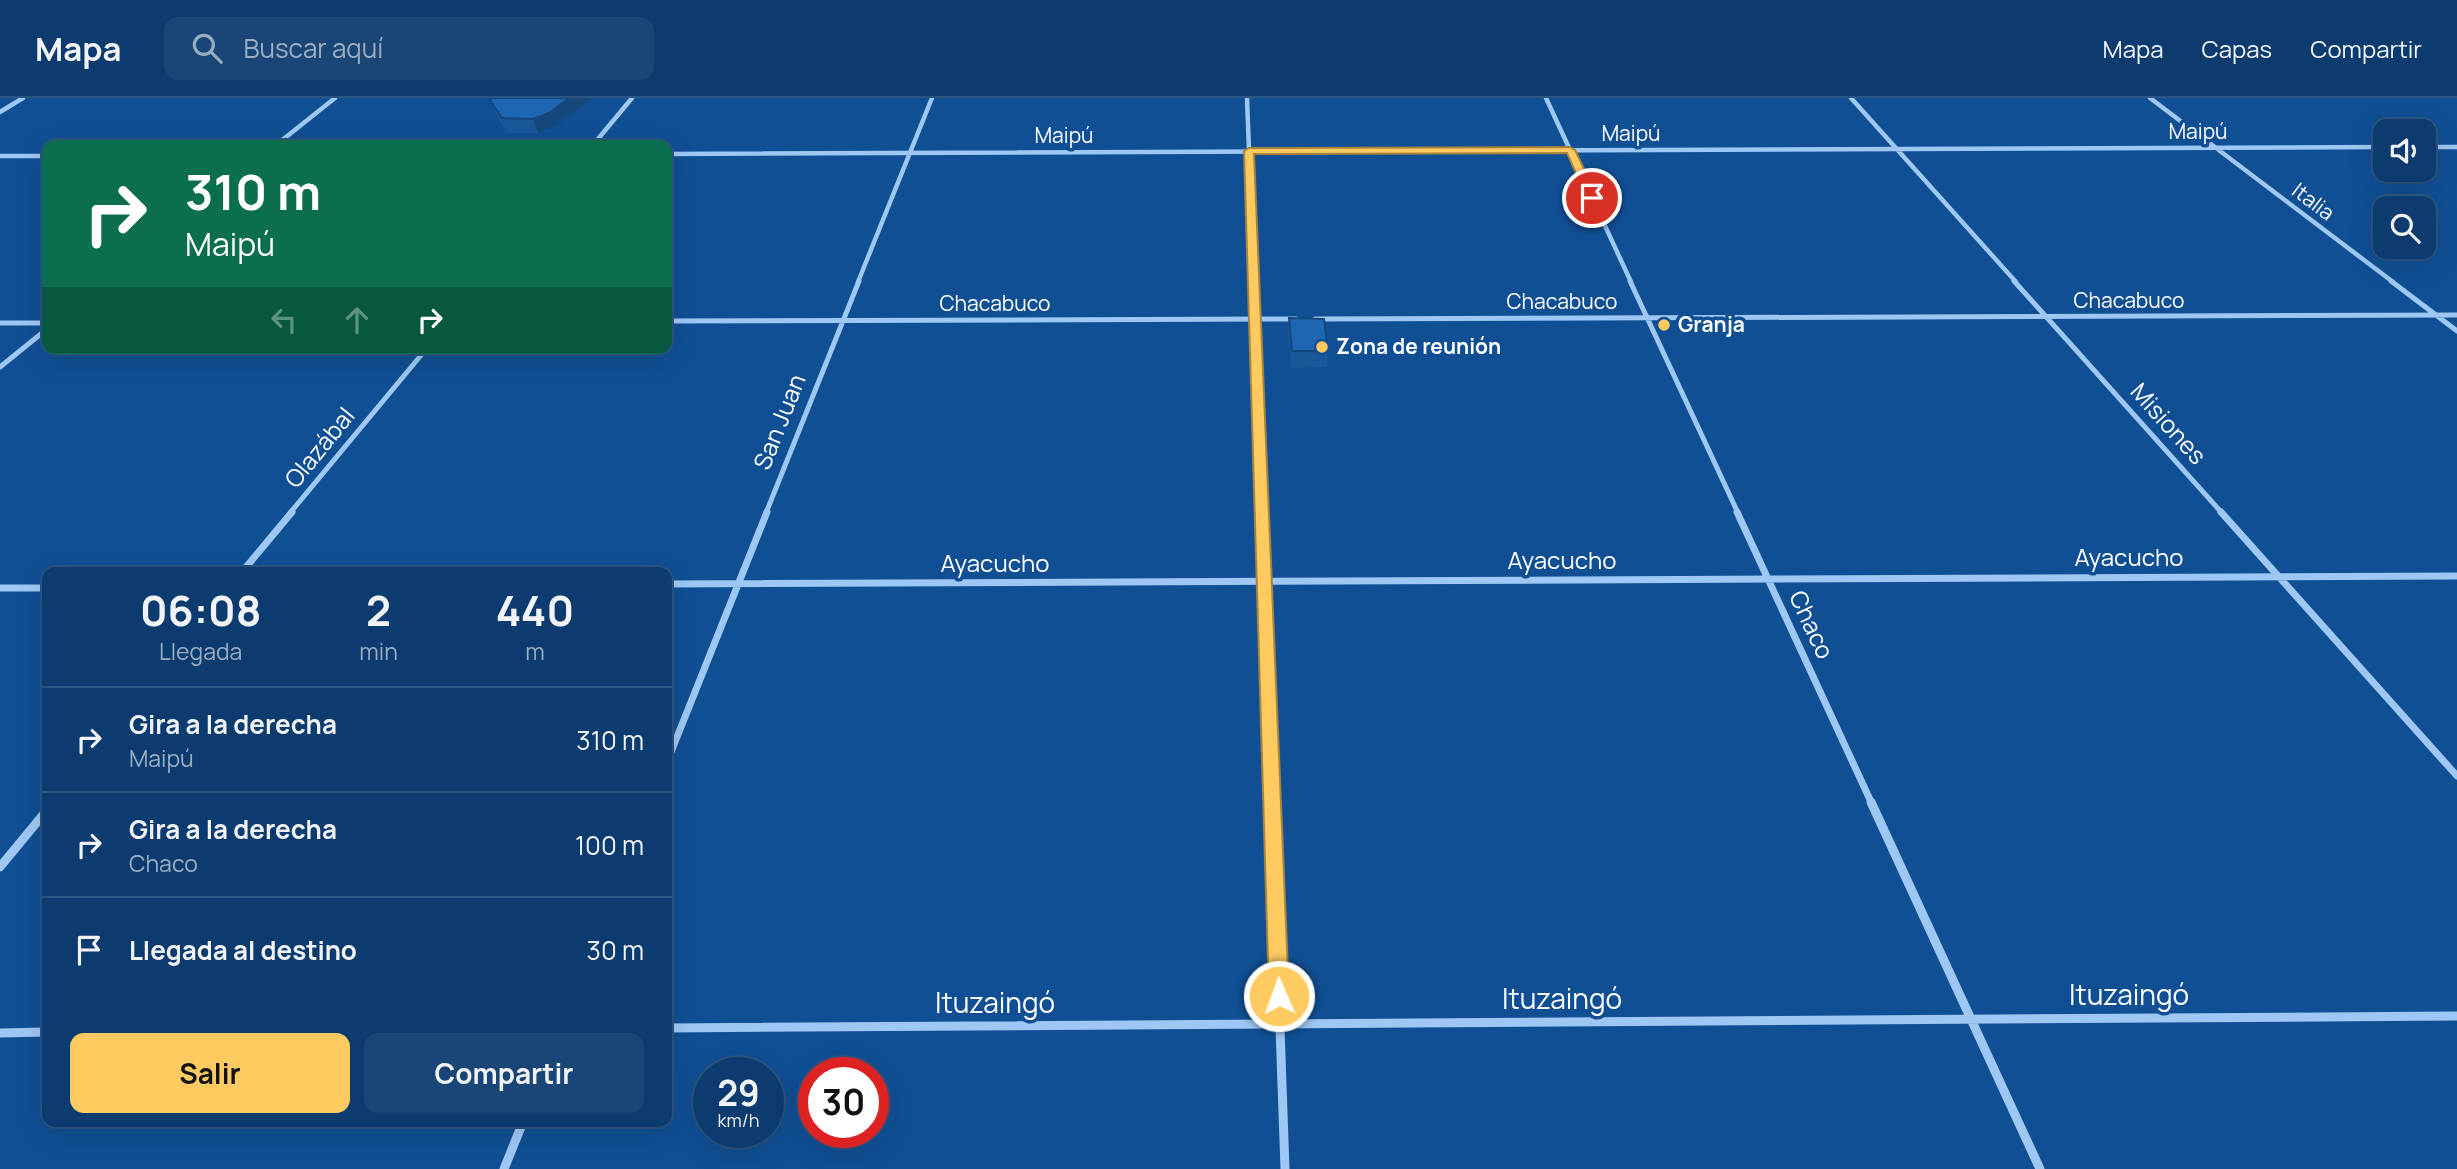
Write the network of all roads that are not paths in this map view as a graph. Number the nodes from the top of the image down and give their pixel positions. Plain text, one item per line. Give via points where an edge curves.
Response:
1 (23, 98) edge
2 (335, 98) edge
3 (632, 98) edge
4 (932, 98) edge
5 (1247, 98) edge
6 (1546, 98) edge
7 (1851, 98) edge
8 (2150, 98) edge
9 (0, 112) edge
10 (282, 140) edge
11 (597, 140) edge
12 (2457, 146) edge
13 (2373, 147) edge
14 (2436, 147) edge
15 (2216, 148) junction
16 (1896, 149) junction
17 (1570, 150) junction
18 (1249, 151) junction
19 (910, 153) junction
20 (672, 154) edge
21 (0, 156) edge
22 (42, 156) edge
23 (2046, 316) junction
24 (2437, 316) junction
25 (2457, 316) edge
26 (1648, 318) junction
27 (1255, 319) junction
28 (672, 321) edge
29 (843, 321) junction
30 (0, 323) edge
31 (42, 323) edge
32 (2457, 331) edge
33 (42, 333) edge
34 (422, 354) edge
35 (0, 367) edge
36 (246, 567) edge
37 (2457, 576) edge
38 (2279, 577) junction
39 (1768, 579) junction
40 (1264, 582) junction
41 (672, 584) edge
42 (738, 584) junction
43 (42, 587) edge
44 (0, 588) edge
45 (672, 749) edge
46 (2457, 776) edge
47 (42, 816) edge
48 (0, 867) edge
49 (2457, 1016) edge
50 (1971, 1019) junction
51 (1280, 1024) junction
52 (672, 1028) edge
53 (42, 1032) edge
54 (0, 1033) edge
55 (521, 1127) edge
56 (504, 1169) edge
57 (1285, 1169) edge
58 (2040, 1169) edge

1 - 9 street
2 - 10 street
3 - 11 street
4 - 19 street, San Juan
5 - 18 street
6 - 17 street, Chaco
7 - 16 street, Misiones
8 - 15 street, Italia
12 - 14 street
13 - 15 street, Maipú
15 - 16 street, Maipú
15 - 24 street, Italia
16 - 17 street, Maipú
16 - 23 street, Misiones
17 - 18 street, Maipú
17 - 26 street, Chaco
18 - 19 street, Maipú
18 - 27 street
19 - 20 street, Maipú
19 - 29 street, San Juan
21 - 22 street
23 - 24 street, Chacabuco
23 - 26 street, Chacabuco
23 - 38 street, Misiones
24 - 25 street, Chacabuco
24 - 32 street, Italia
26 - 27 street, Chacabuco
26 - 39 street, Chaco
27 - 29 street, Chacabuco
27 - 40 street
28 - 29 street, Chacabuco
29 - 42 street, San Juan
30 - 31 street
33 - 35 street
34 - 36 street, Olazábal
37 - 38 street, Ayacucho
38 - 39 street, Ayacucho
38 - 46 street, Misiones
39 - 40 street, Ayacucho
39 - 50 street, Chaco
40 - 42 street, Ayacucho
40 - 51 street
41 - 42 street, Ayacucho
42 - 45 street, San Juan
43 - 44 street
47 - 48 street
49 - 50 street, Ituzaingó
50 - 51 street, Ituzaingó
50 - 58 street, Chaco
51 - 52 street, Ituzaingó
51 - 57 street
53 - 54 street
55 - 56 street

